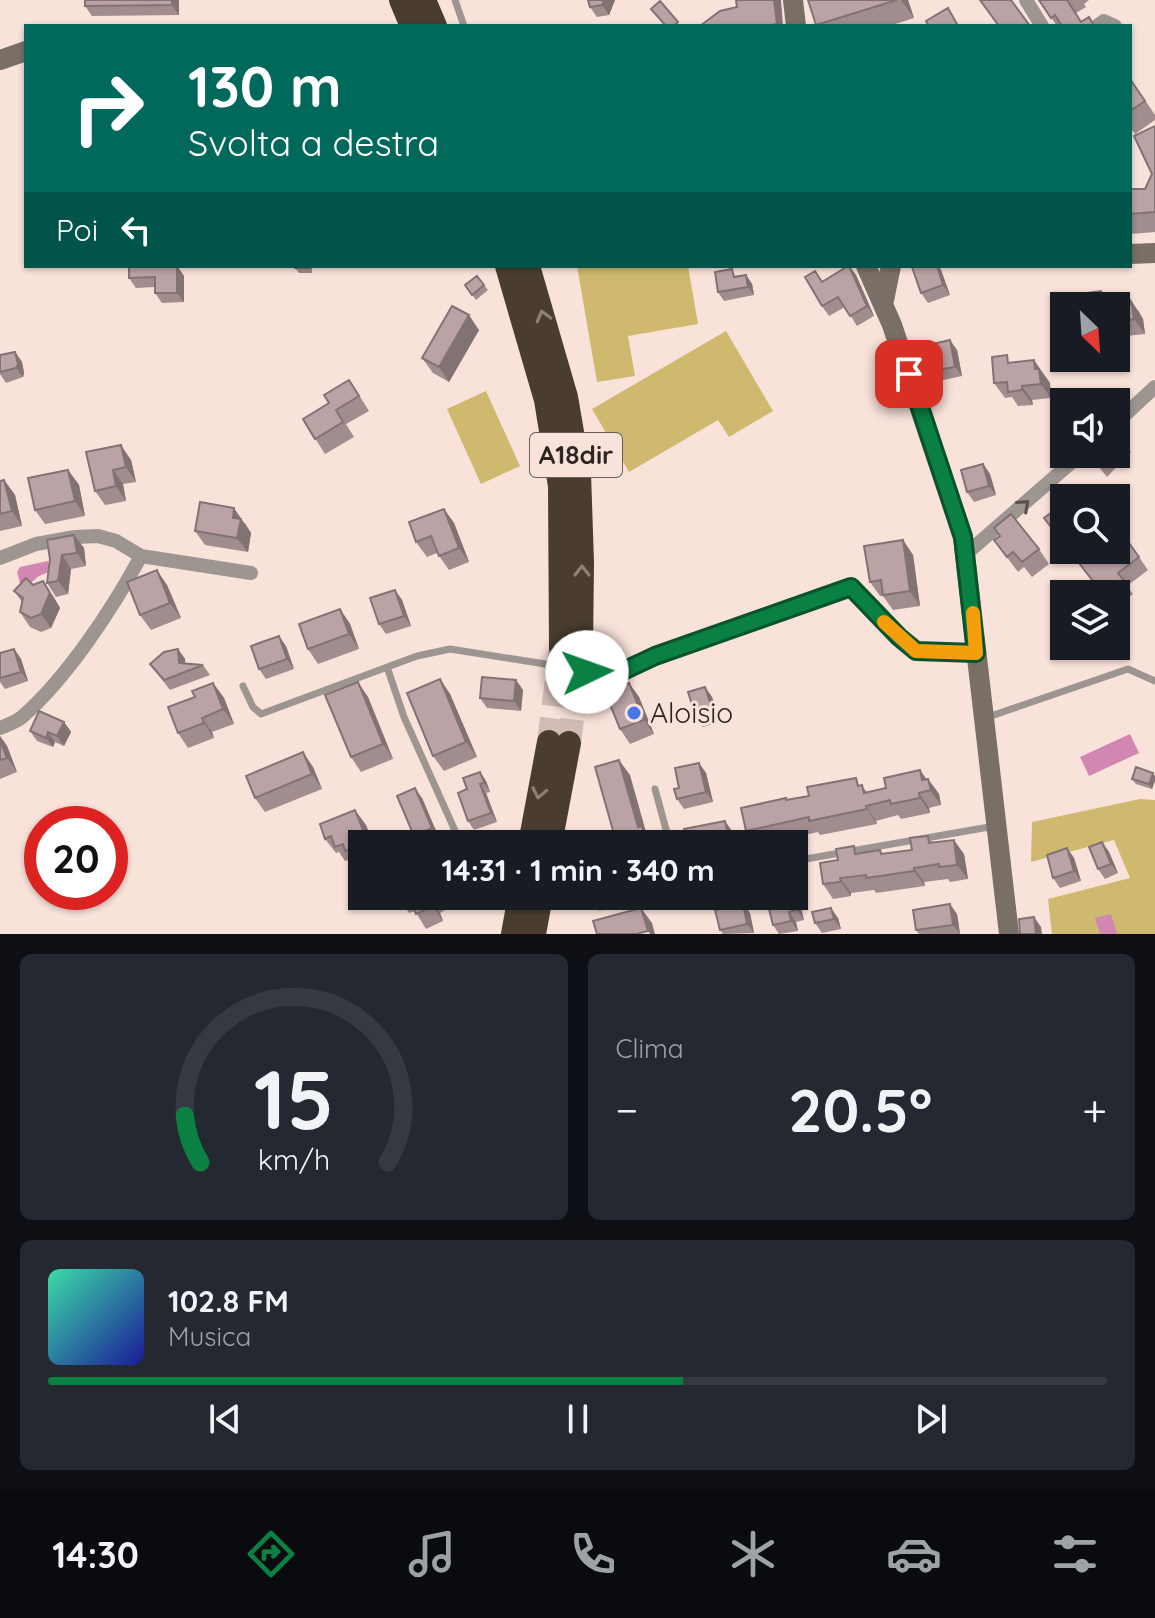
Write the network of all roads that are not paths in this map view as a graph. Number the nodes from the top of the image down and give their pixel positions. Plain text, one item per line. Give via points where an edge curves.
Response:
1 (401, 0) edge
2 (424, 0) edge
3 (455, 0) edge
4 (1026, 0) edge
5 (797, 1) edge
6 (411, 24) edge
7 (434, 24) edge
8 (463, 24) edge
9 (796, 24) edge
10 (1041, 24) edge
11 (24, 52) edge
12 (0, 60) edge
13 (1155, 253) edge
14 (1132, 254) edge
15 (508, 268) edge
16 (867, 268) edge
17 (891, 268) edge
18 (530, 271) edge
19 (883, 305) junction
20 (1155, 387) edge
21 (1130, 410) edge
22 (1065, 468) edge
23 (966, 554) junction
24 (141, 556) junction
25 (0, 558) edge
26 (251, 573) dead end
27 (976, 653) junction
28 (387, 667) junction
29 (1155, 681) edge
30 (243, 686) dead end
31 (986, 717) junction
32 (0, 728) edge
33 (655, 789) dead end
34 (997, 826) junction
35 (455, 830) edge
36 (534, 830) edge
37 (551, 830) edge
38 (666, 830) edge
39 (808, 859) edge
40 (517, 910) edge
41 (538, 910) edge
42 (513, 934) edge
43 (534, 934) edge
44 (1009, 934) edge

1 - 6 highway
2 - 7 highway
3 - 8 lane
4 - 10 street
5 - 9 main road
11 - 12 main road
13 - 14 main road
15 -> 18 highway, A18dir via 546,400 560,486 571,648 582,562 579,473 566,397
16 - 19 main road
17 - 19 main road
19 - 23 main road via 927,424
20 - 21 street
23 -> 22 street
23 - 27 main road
24 - 25 street via 98,536 36,544
24 - 26 street
24 - 32 street via 64,673 20,719
27 - 28 lane via 916,651 851,587 609,674 450,649
27 - 31 main road
28 - 30 lane via 261,714
28 - 35 lane
29 - 31 lane via 1128,669
31 - 34 main road
33 - 38 lane
34 - 39 lane
34 - 44 main road
37 -> 36 highway via 559,743
40 - 42 highway
41 - 43 highway

